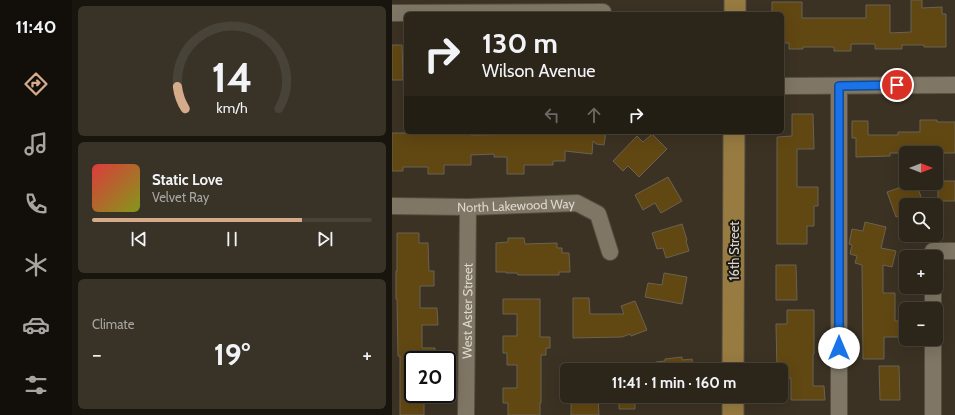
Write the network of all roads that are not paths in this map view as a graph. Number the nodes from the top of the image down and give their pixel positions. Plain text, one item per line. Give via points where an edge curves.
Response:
1 (735, 0) edge
2 (735, 12) edge
3 (392, 13) edge
4 (404, 13) edge
5 (955, 85) edge
6 (784, 86) edge
7 (839, 86) junction
8 (734, 134) edge
9 (392, 206) edge
10 (468, 207) junction
11 (955, 251) edge
12 (610, 252) dead end
13 (943, 253) edge
14 (933, 346) edge
15 (733, 363) edge
16 (733, 403) edge
17 (466, 415) edge
18 (733, 415) edge
19 (838, 415) edge
20 (933, 415) edge

1 - 2 main road
3 - 4 street
5 - 7 street
6 - 7 street
7 - 19 street
8 - 15 main road, 16th Street
9 - 10 street, North Lakewood Way
10 - 12 street, North Lakewood Way via 577,203 598,214
10 - 17 street, West Aster Street
11 - 13 street
14 - 20 street
16 - 18 main road

